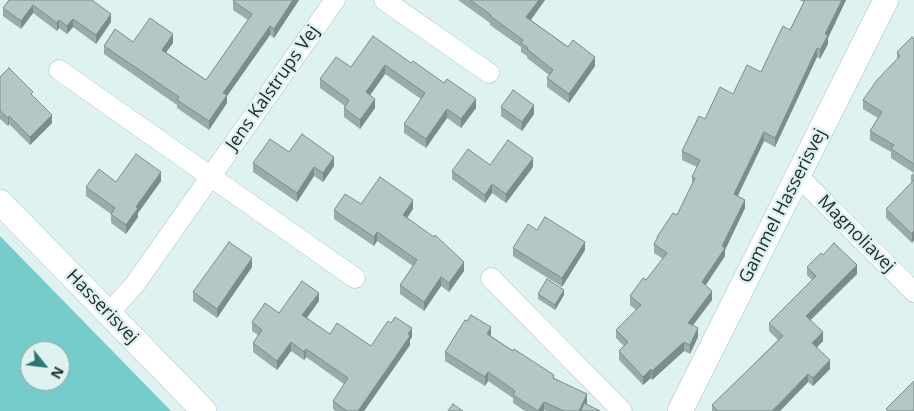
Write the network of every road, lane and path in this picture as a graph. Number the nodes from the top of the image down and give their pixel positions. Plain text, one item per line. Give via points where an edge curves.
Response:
1 (335, 0) edge
2 (384, 0) edge
3 (886, 0) edge
4 (59, 70) dead end
5 (488, 73) dead end
6 (211, 176) junction
7 (798, 176) junction
8 (0, 202) edge
9 (355, 278) dead end
10 (491, 278) dead end
11 (914, 292) edge
12 (109, 313) junction
13 (204, 411) edge
14 (622, 411) edge
15 (680, 411) edge

1 - 6 street, Jens Kalstrups Vej
2 - 5 street
3 - 7 street, Gammel Hasserisvej
4 - 6 street
6 - 9 street
6 - 12 street, Jens Kalstrups Vej via 135,284
7 - 11 street, Magnoliavej
7 - 15 street, Gammel Hasserisvej
8 - 12 street, Hasserisvej
10 - 14 street
12 - 13 street, Hasserisvej

